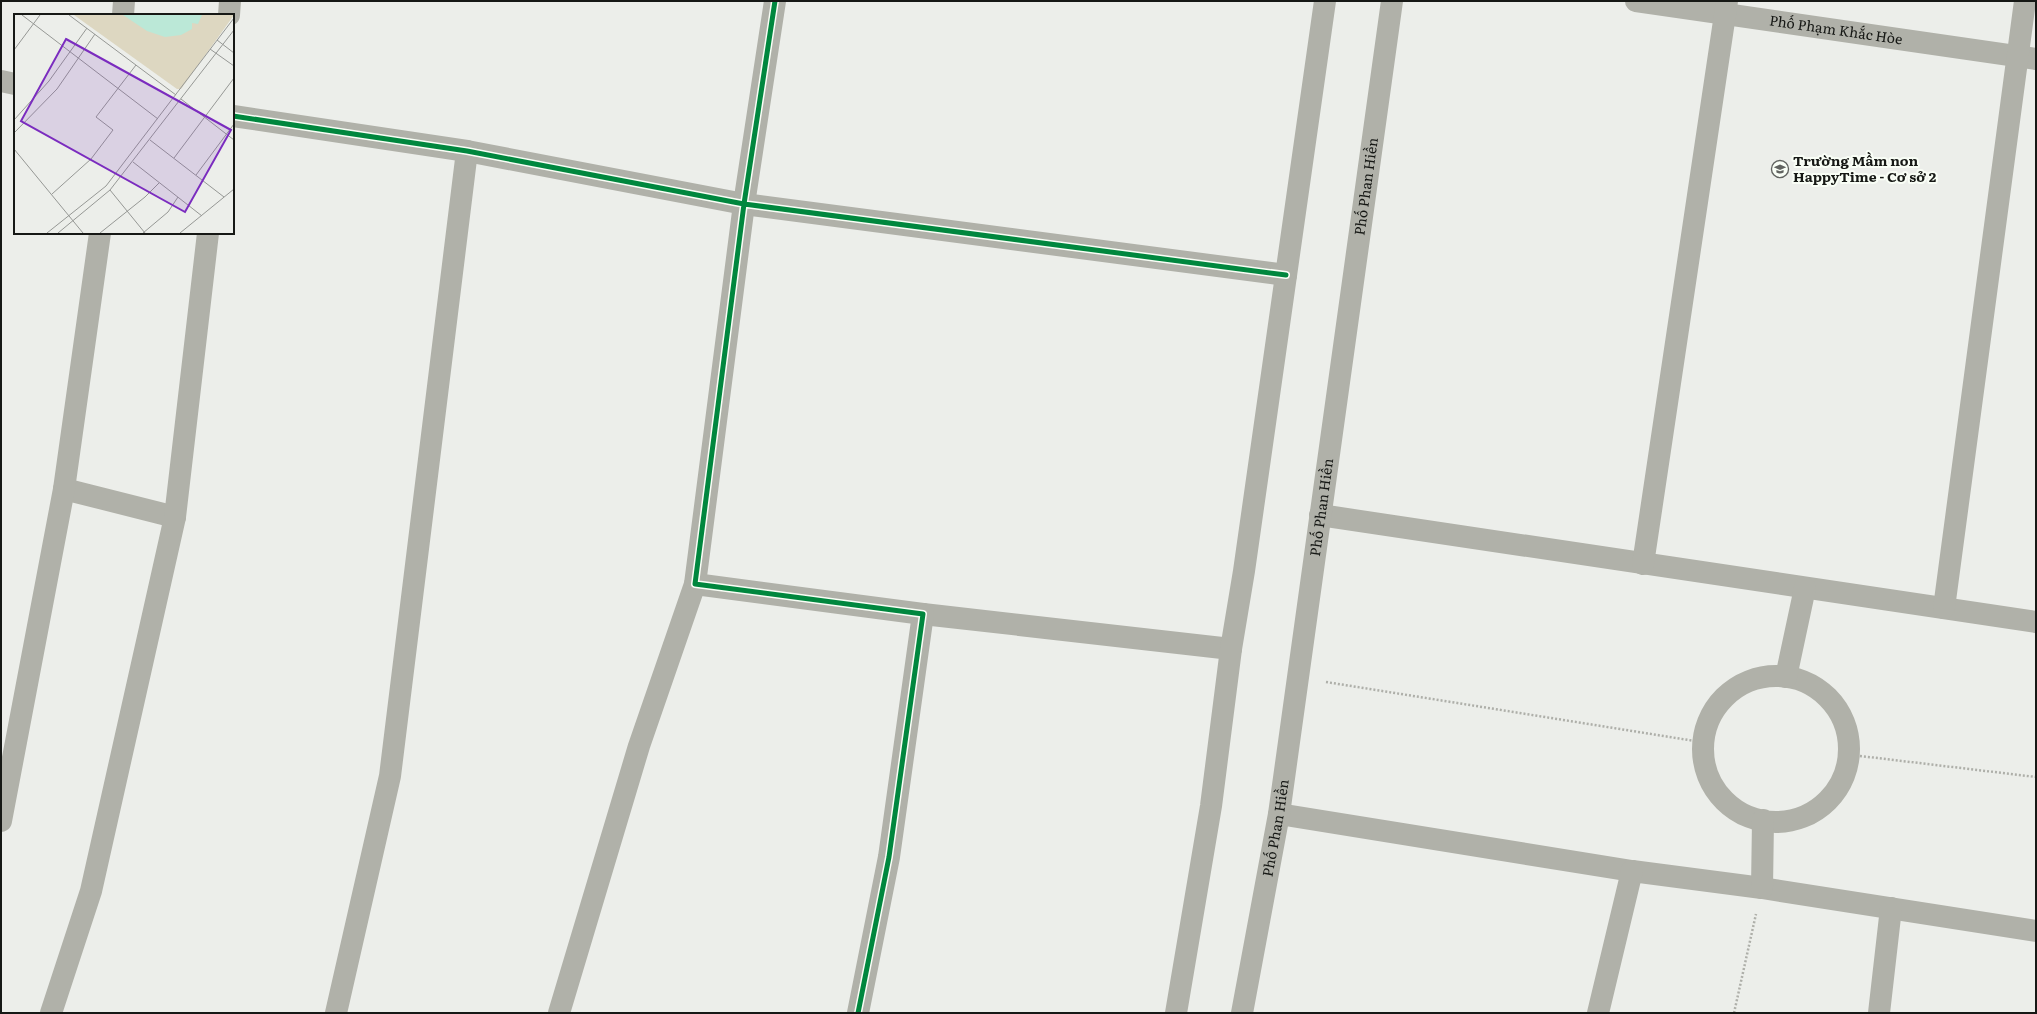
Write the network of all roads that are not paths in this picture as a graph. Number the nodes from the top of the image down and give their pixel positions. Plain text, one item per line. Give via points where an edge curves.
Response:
1 (124, 1) edge
2 (230, 1) edge
3 (774, 1) edge
4 (1326, 1) edge
5 (1392, 1) edge
6 (1636, 1) edge
7 (2025, 1) edge
8 (1726, 7) edge
9 (123, 14) edge
10 (229, 14) edge
11 (2026, 58) edge
12 (1, 81) edge
13 (14, 84) edge
14 (234, 116) edge
15 (467, 151) junction
16 (744, 204) junction
17 (100, 234) edge
18 (208, 234) edge
19 (1286, 274) junction
20 (64, 489) junction
21 (1320, 515) junction
22 (175, 517) junction
23 (1643, 564) junction
24 (695, 584) junction
25 (1805, 588) junction
26 (1944, 608) junction
27 (923, 614) junction
28 (2036, 622) edge
29 (1231, 649) junction
30 (1786, 677) junction
31 (1279, 814) junction
32 (1763, 820) junction
33 (1, 821) edge
34 (1632, 871) junction
35 (1762, 888) junction
36 (1891, 908) junction
37 (2036, 931) edge
38 (52, 1013) edge
39 (336, 1013) edge
40 (559, 1013) edge
41 (858, 1013) edge
42 (1176, 1013) edge
43 (1242, 1013) edge
44 (1598, 1013) edge
45 (1879, 1013) edge

1 - 9 street
2 - 10 street
3 - 16 street
4 - 19 street
5 - 21 street, Phố Phan Hiền
6 - 8 street, Phố Phạm Khắc Hòe
7 - 11 street
8 - 11 street, Phố Phạm Khắc Hòe
8 - 23 street
11 - 26 street
12 - 13 street
14 - 15 street
15 - 16 street
15 - 39 street via 390,776
16 - 19 street
16 - 24 street
17 - 20 street
18 - 22 street
19 - 29 street
20 - 22 street
20 - 33 street
21 - 23 street
21 - 31 street, Phố Phan Hiền
22 - 38 street via 91,891
23 - 25 street
24 - 27 street
24 - 40 street via 639,746
25 - 26 street
25 - 30 street
26 - 28 street
27 - 29 street
27 - 41 street via 889,857
29 - 42 street via 1211,806
30 - 32 street via 1760,675 1719,699 1701,742 1711,787 1746,818
30 - 32 street via 1806,679 1841,709 1852,755 1834,798 1793,822
31 - 34 street
31 - 43 street, Phố Phan Hiền
32 - 35 street
34 - 35 street
34 - 44 street
35 - 36 street
36 - 37 street
36 - 45 street

